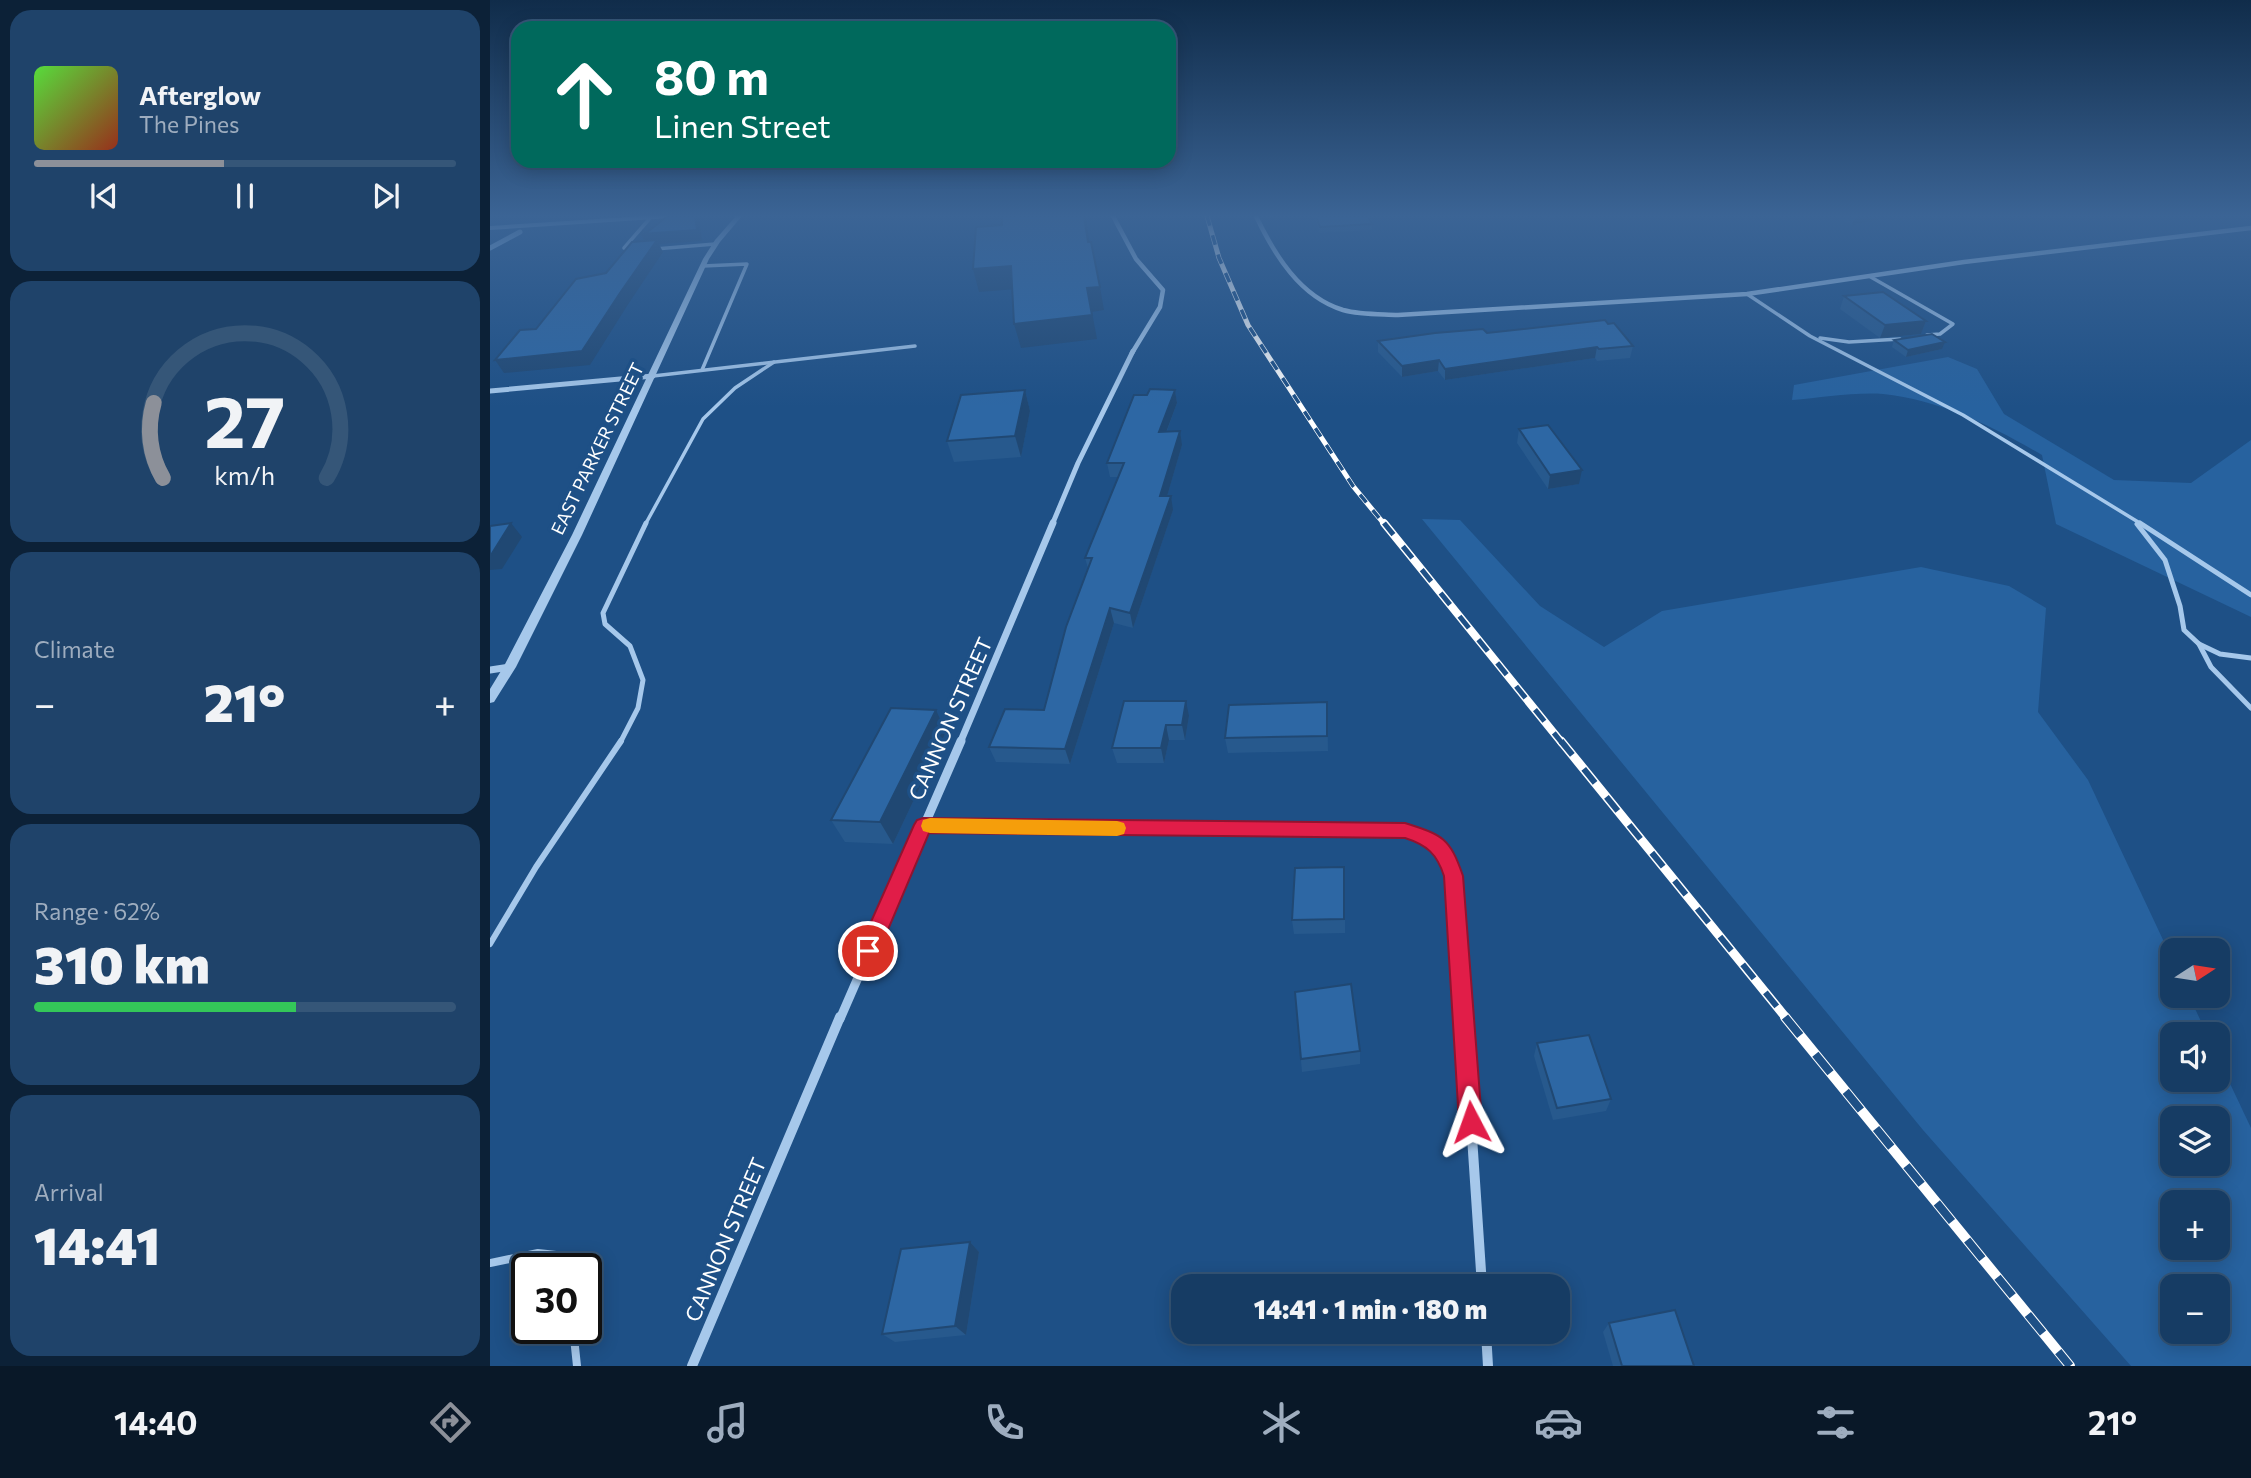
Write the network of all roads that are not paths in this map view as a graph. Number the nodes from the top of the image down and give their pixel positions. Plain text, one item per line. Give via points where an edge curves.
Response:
1 (697, 280) edge
2 (740, 280) edge
3 (1154, 280) edge
4 (1296, 280) edge
5 (1844, 280) edge
6 (1876, 280) edge
7 (1747, 294) junction
8 (1813, 337) junction
9 (1917, 337) edge
10 (1906, 338) edge
11 (915, 346) dead end
12 (774, 362) junction
13 (702, 370) junction
14 (653, 376) junction
15 (490, 391) edge
16 (2133, 519) junction
17 (2251, 595) edge
18 (2199, 644) junction
19 (2251, 658) edge
20 (510, 667) junction
21 (490, 670) edge
22 (490, 699) edge
23 (2251, 708) edge
24 (923, 825) junction
25 (490, 944) edge
26 (511, 1259) edge
27 (490, 1264) edge
28 (1481, 1274) edge
29 (575, 1344) edge
30 (1487, 1344) edge
31 (577, 1366) edge
32 (692, 1366) edge
33 (1488, 1366) edge

1 - 14 street, EAST PARKER STREET
2 - 13 lane
3 - 24 street, CANNON STREET via 1163,290 1160,307 1133,350 1078,463
4 - 7 street via 1316,298 1340,309 1398,315
5 - 7 street
6 - 9 lane via 1953,324 1940,334
7 - 8 lane
8 - 10 lane via 1849,342
8 - 16 lane via 1963,415
11 - 12 lane
12 - 13 lane
12 - 25 lane via 735,388 703,419 638,539 603,613 605,624 630,646 643,680 638,708 615,754 536,867
13 - 14 lane
14 - 15 street
14 - 20 street, EAST PARKER STREET
16 - 17 lane
16 - 18 lane via 2165,560 2184,630
18 - 19 lane via 2220,654
18 - 23 lane via 2211,667
20 - 21 street
20 - 22 street, EAST PARKER STREET
24 - 28 street via 1405,830 1446,852 1454,876
24 - 32 street, CANNON STREET
26 - 27 lane
29 - 31 lane
30 - 33 street

